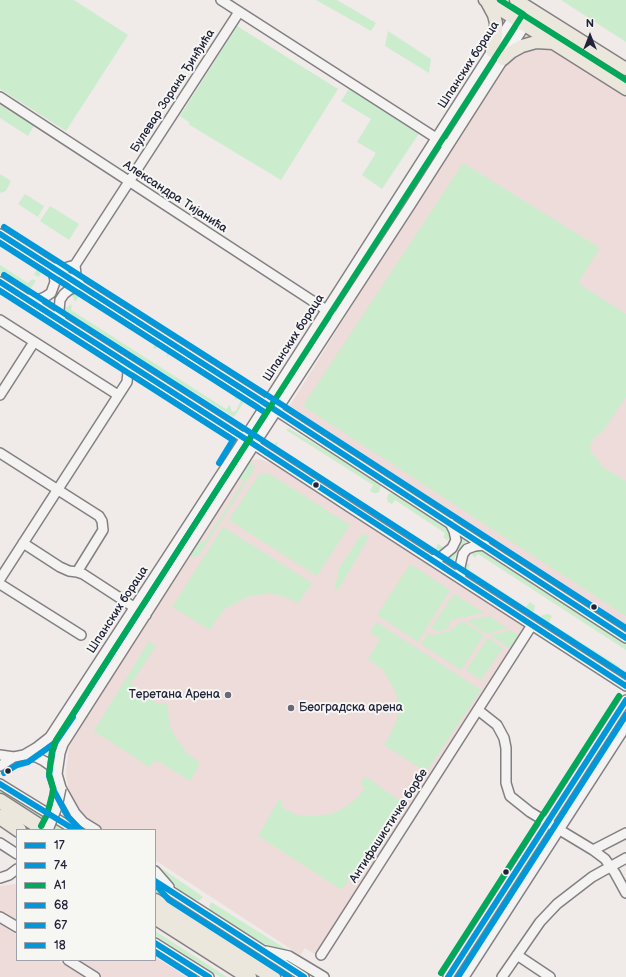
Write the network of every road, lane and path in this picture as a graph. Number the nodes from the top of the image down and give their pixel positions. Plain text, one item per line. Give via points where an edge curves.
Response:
1 (221, 0) edge
2 (486, 0) edge
3 (519, 2) edge
4 (534, 11) junction
5 (239, 12) junction
6 (513, 18) junction
7 (525, 25) junction
8 (554, 43) junction
9 (492, 51) junction
10 (503, 59) junction
11 (626, 69) edge
12 (626, 89) edge
13 (0, 97) edge
14 (436, 138) junction
15 (447, 145) junction
16 (129, 181) junction
17 (0, 234) edge
18 (75, 265) junction
19 (53, 268) junction
20 (0, 282) edge
21 (80, 285) junction
22 (29, 299) junction
23 (326, 310) junction
24 (337, 317) junction
25 (0, 320) edge
26 (61, 320) junction
27 (34, 342) junction
28 (123, 361) junction
29 (147, 376) junction
30 (127, 382) junction
31 (0, 395) edge
32 (118, 395) junction
33 (266, 404) junction
34 (277, 411) junction
35 (244, 438) junction
36 (254, 445) junction
37 (0, 453) edge
38 (56, 490) junction
39 (450, 523) junction
40 (23, 543) junction
41 (485, 545) junction
42 (432, 560) junction
43 (77, 572) junction
44 (0, 579) edge
45 (461, 579) junction
46 (0, 584) edge
47 (134, 608) junction
48 (146, 615) junction
49 (532, 625) junction
50 (81, 635) dead end
51 (626, 638) edge
52 (626, 686) edge
53 (626, 700) edge
54 (478, 710) junction
55 (626, 726) edge
56 (24, 755) junction
57 (0, 756) edge
58 (14, 757) junction
59 (0, 766) edge
60 (57, 774) junction
61 (0, 784) edge
62 (61, 788) junction
63 (0, 801) edge
64 (0, 817) edge
65 (547, 822) junction
66 (18, 829) edge
67 (45, 829) edge
68 (47, 829) edge
69 (73, 829) edge
70 (94, 829) edge
71 (559, 830) junction
72 (626, 833) edge
73 (0, 843) edge
74 (593, 850) junction
75 (16, 853) edge
76 (626, 858) edge
77 (611, 866) junction
78 (156, 872) edge
79 (14, 873) edge
80 (0, 878) edge
81 (156, 882) edge
82 (173, 893) junction
83 (626, 893) edge
84 (156, 902) edge
85 (0, 917) edge
86 (156, 918) edge
87 (16, 926) edge
88 (156, 944) edge
89 (261, 950) junction
90 (320, 955) dead end
91 (517, 955) junction
92 (70, 961) edge
93 (95, 977) edge
94 (209, 977) edge
95 (249, 977) edge
96 (273, 977) edge
97 (304, 977) edge
98 (324, 977) edge
99 (448, 977) edge
100 (464, 977) edge
101 (502, 977) edge
102 (550, 977) edge

1 - 5 street
2 - 6 main road
2 - 9 main road via 496,23
3 - 4 main road
3 - 6 street, Шпанских бораца
4 - 7 street, Шпанских бораца
4 - 11 main road
5 - 14 street
5 - 16 street, Булевар Зорана Ђинђића
6 - 7 main road
6 - 9 street, Шпанских бораца
7 - 8 main road
7 - 10 street, Шпанских бораца
8 - 10 main road via 536,42 522,46
8 - 12 main road
9 - 14 street, Шпанских бораца
10 - 15 street, Шпанских бораца
13 - 16 street, Александра Тијанића
14 - 15 street
14 - 23 street, Шпанских бораца
15 - 24 street, Шпанских бораца
16 - 18 street, Булевар Зорана Ђинђића
16 - 23 street, Александра Тијанића
17 - 19 street
18 - 19 street
18 - 21 street
19 - 21 street
19 - 22 street via 55,282 51,293 38,300
20 - 22 street
21 - 26 street via 69,290 60,300
21 - 33 street
22 - 26 street
23 - 24 street, Александра Тијанића
23 - 33 street, Шпанских бораца
24 - 34 street, Шпанских бораца
25 - 27 street
26 - 28 street
27 - 31 street
27 - 32 street
28 - 29 street
28 - 30 street via 128,372
29 - 30 street
29 - 35 street
30 - 32 street
32 - 38 street
33 - 34 street
33 - 35 street, Шпанских бораца
34 - 36 street, Шпанских бораца
34 - 39 street
35 - 36 street
35 - 47 street, Шпанских бораца
36 - 42 street
36 - 48 street, Шпанских бораца
37 - 38 street
38 - 40 street
38 - 43 street via 99,516 104,525
39 - 41 street
39 - 42 street via 456,540 452,548 441,557
40 - 43 street via 60,567
40 - 44 street
41 - 45 street via 467,549 463,554
41 - 51 street
42 - 45 street
43 - 47 street
45 - 49 street
46 - 50 street
47 - 48 street
47 - 56 street, Шпанских бораца via 50,737
48 - 60 street, Шпанских бораца via 63,744
49 - 52 street
49 - 54 street, Антифашистичке борбе
53 - 65 street
54 - 65 street via 497,725 504,738 506,783 510,796 522,807
54 - 90 street, Антифашистичке борбе
55 - 71 street
56 - 58 street
56 - 60 street via 40,759 51,766
57 - 58 street
58 - 59 street
60 - 62 street
61 - 69 street
62 - 68 street, bridge via 57,807
62 - 70 street via 75,813
63 - 67 highway
64 - 66 highway
65 - 71 street
65 - 99 street
71 - 74 street
71 - 100 street
72 - 74 street
73 - 75 street
74 - 77 street
76 - 77 street
77 - 83 street
77 - 91 street via 557,904 540,922
78 - 82 street
79 - 80 street
81 - 82 street
82 - 89 street
84 - 96 highway
85 - 87 street
86 - 95 highway
88 - 94 street
89 - 97 street
89 - 98 street via 289,956
91 - 101 street
91 - 102 street
92 - 93 street

